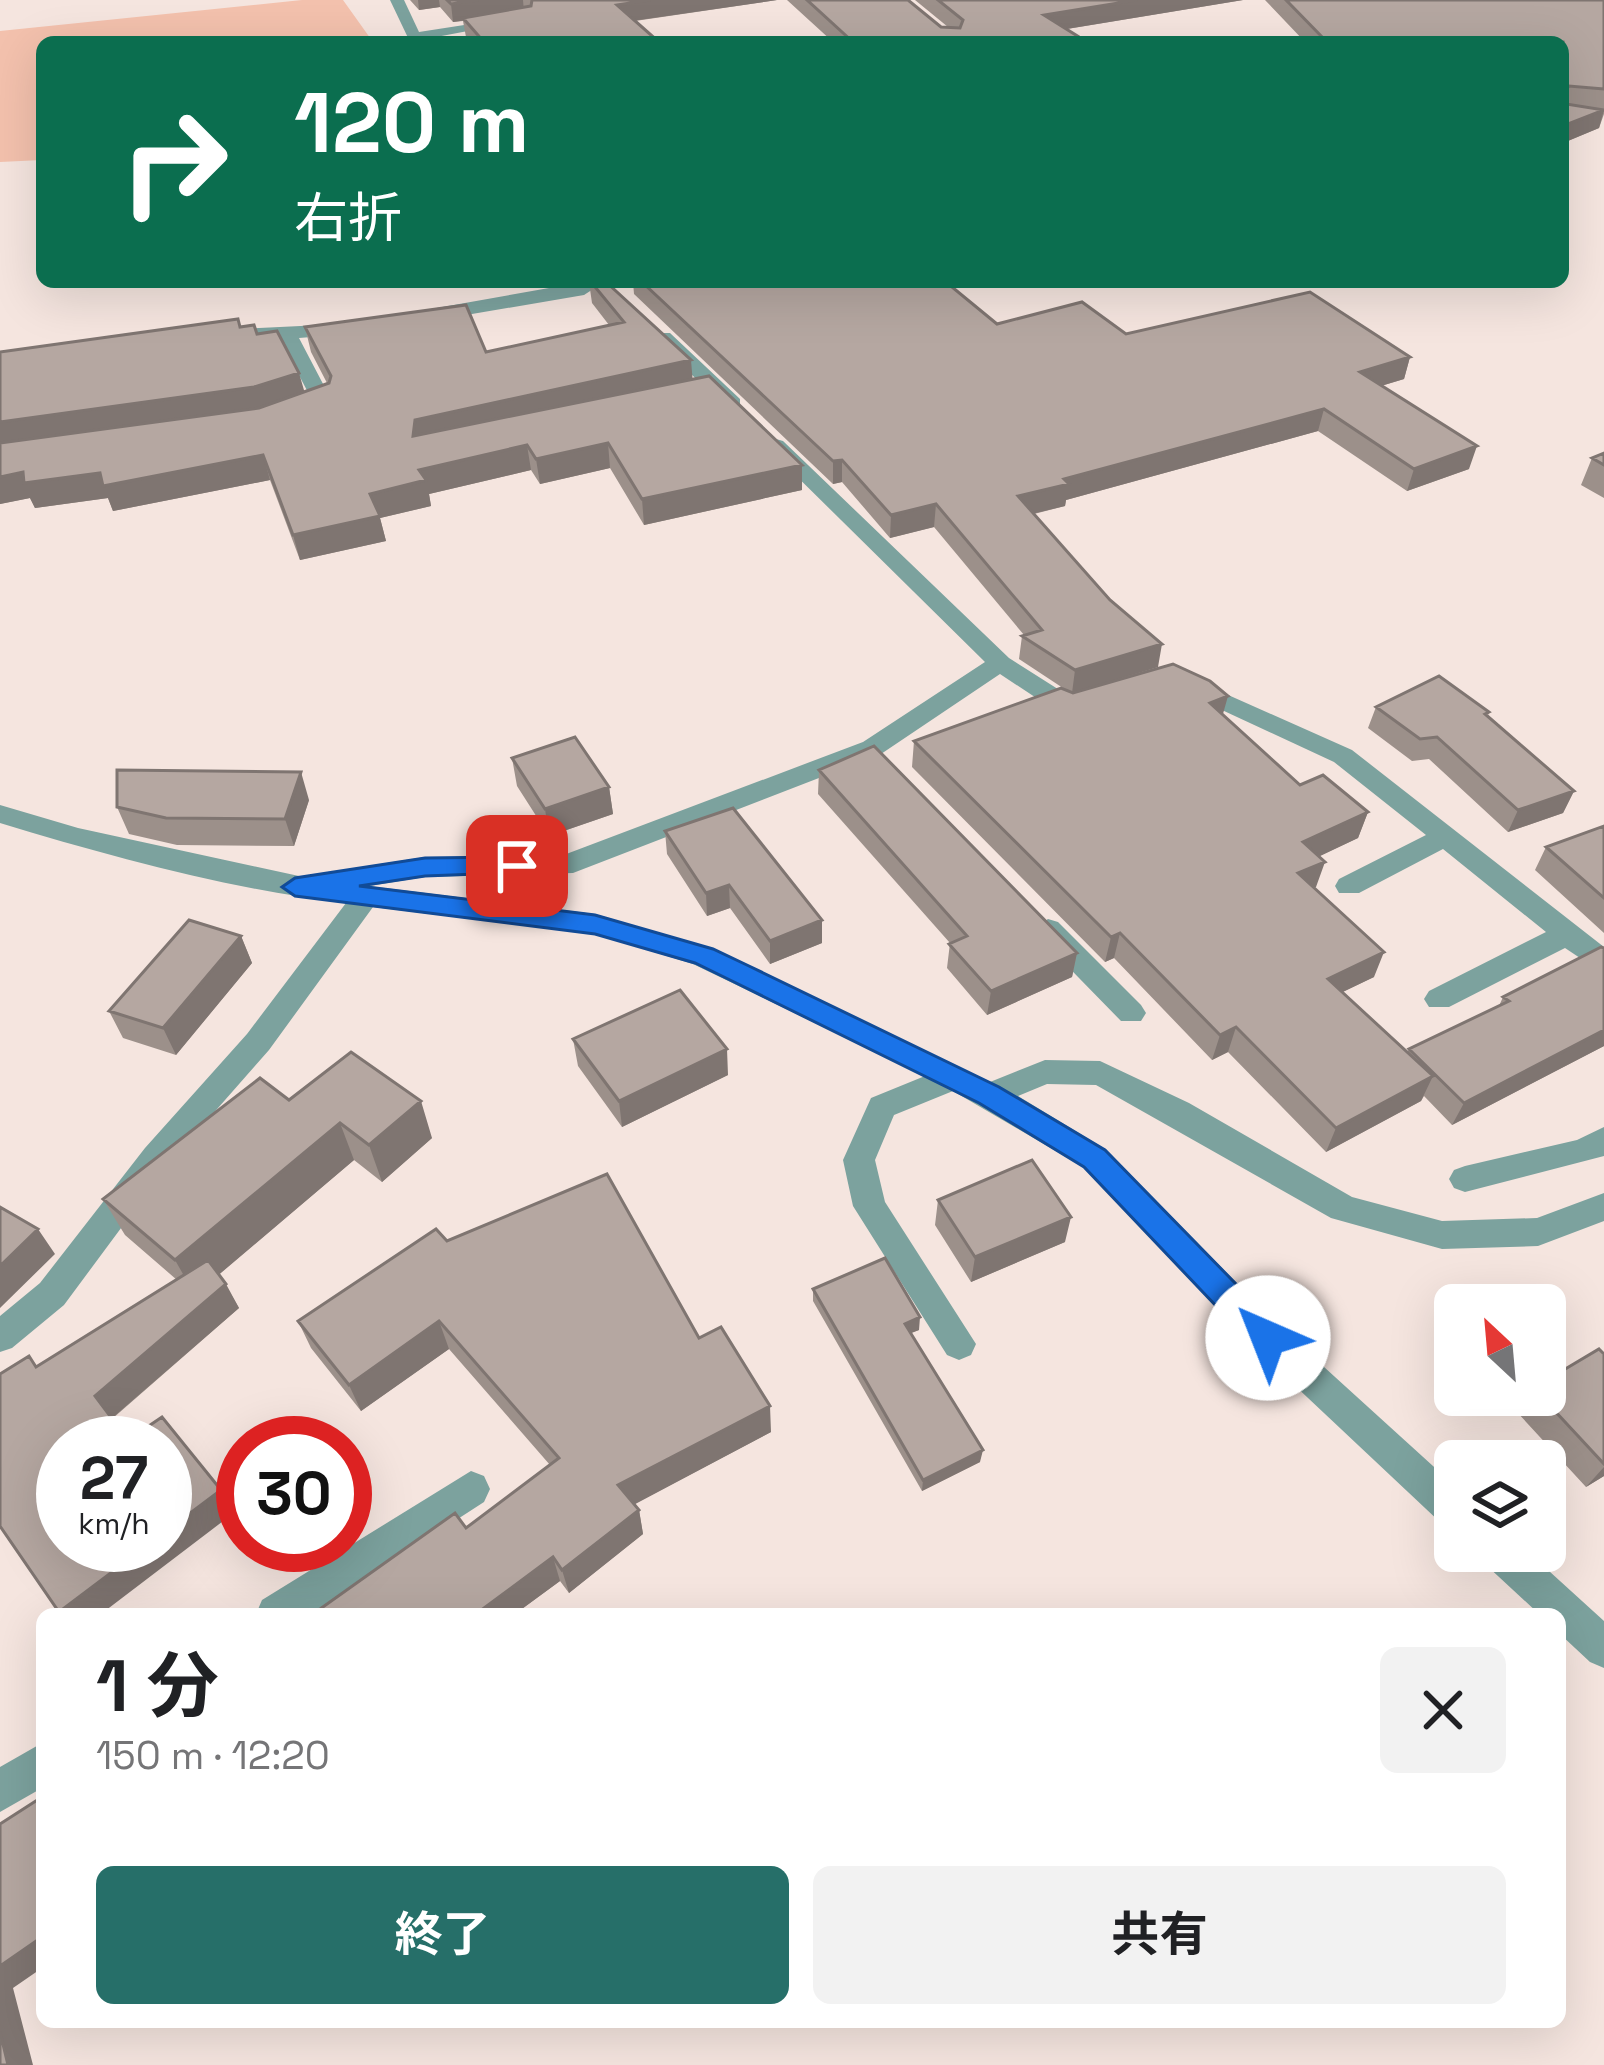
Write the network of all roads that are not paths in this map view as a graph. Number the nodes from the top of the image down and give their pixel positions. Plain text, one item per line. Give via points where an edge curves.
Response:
1 (397, 0) edge
2 (526, 20) edge
3 (414, 36) edge
4 (438, 36) edge
5 (586, 288) edge
6 (611, 288) edge
7 (410, 319) edge
8 (367, 326) edge
9 (287, 333) junction
10 (200, 338) edge
11 (285, 416) edge
12 (1000, 663) junction
13 (1170, 676) edge
14 (1103, 700) edge
15 (0, 814) edge
16 (1445, 837) junction
17 (1348, 886) dead end
18 (295, 887) junction
19 (368, 895) junction
20 (1034, 914) edge
21 (1568, 934) junction
22 (1604, 963) edge
23 (1439, 999) dead end
24 (1131, 1013) dead end
25 (955, 1077) junction
26 (989, 1095) junction
27 (1604, 1140) edge
28 (1466, 1179) dead end
29 (1604, 1208) edge
30 (0, 1337) edge
31 (959, 1344) dead end
32 (471, 1489) dead end
33 (1434, 1492) edge
34 (1521, 1572) edge
35 (285, 1608) edge
36 (1560, 1608) edge
37 (1566, 1613) edge
38 (1604, 1648) edge
39 (36, 1768) edge
40 (0, 1791) edge

1 - 3 street
2 - 4 street
5 - 7 street
6 - 12 street via 707,392 752,422
8 - 9 street
9 - 10 street
9 - 11 street via 323,403
12 - 14 street via 1068,707
12 - 18 street via 880,756 563,866 425,867
13 - 16 street via 1343,756
15 - 18 street
16 - 17 street
16 - 21 street
18 - 19 street
19 - 25 street via 595,924 704,956
19 - 30 street via 52,1294
20 - 24 street
21 - 22 street
21 - 23 street
25 - 26 street
25 - 31 street via 882,1107 859,1160 869,1205
26 - 29 street via 1045,1072 1100,1073 1343,1208 1442,1235 1538,1232
26 - 33 street via 1094,1158 1268,1338
27 - 28 street
32 - 35 street
34 - 36 street
37 - 38 street
39 - 40 street

